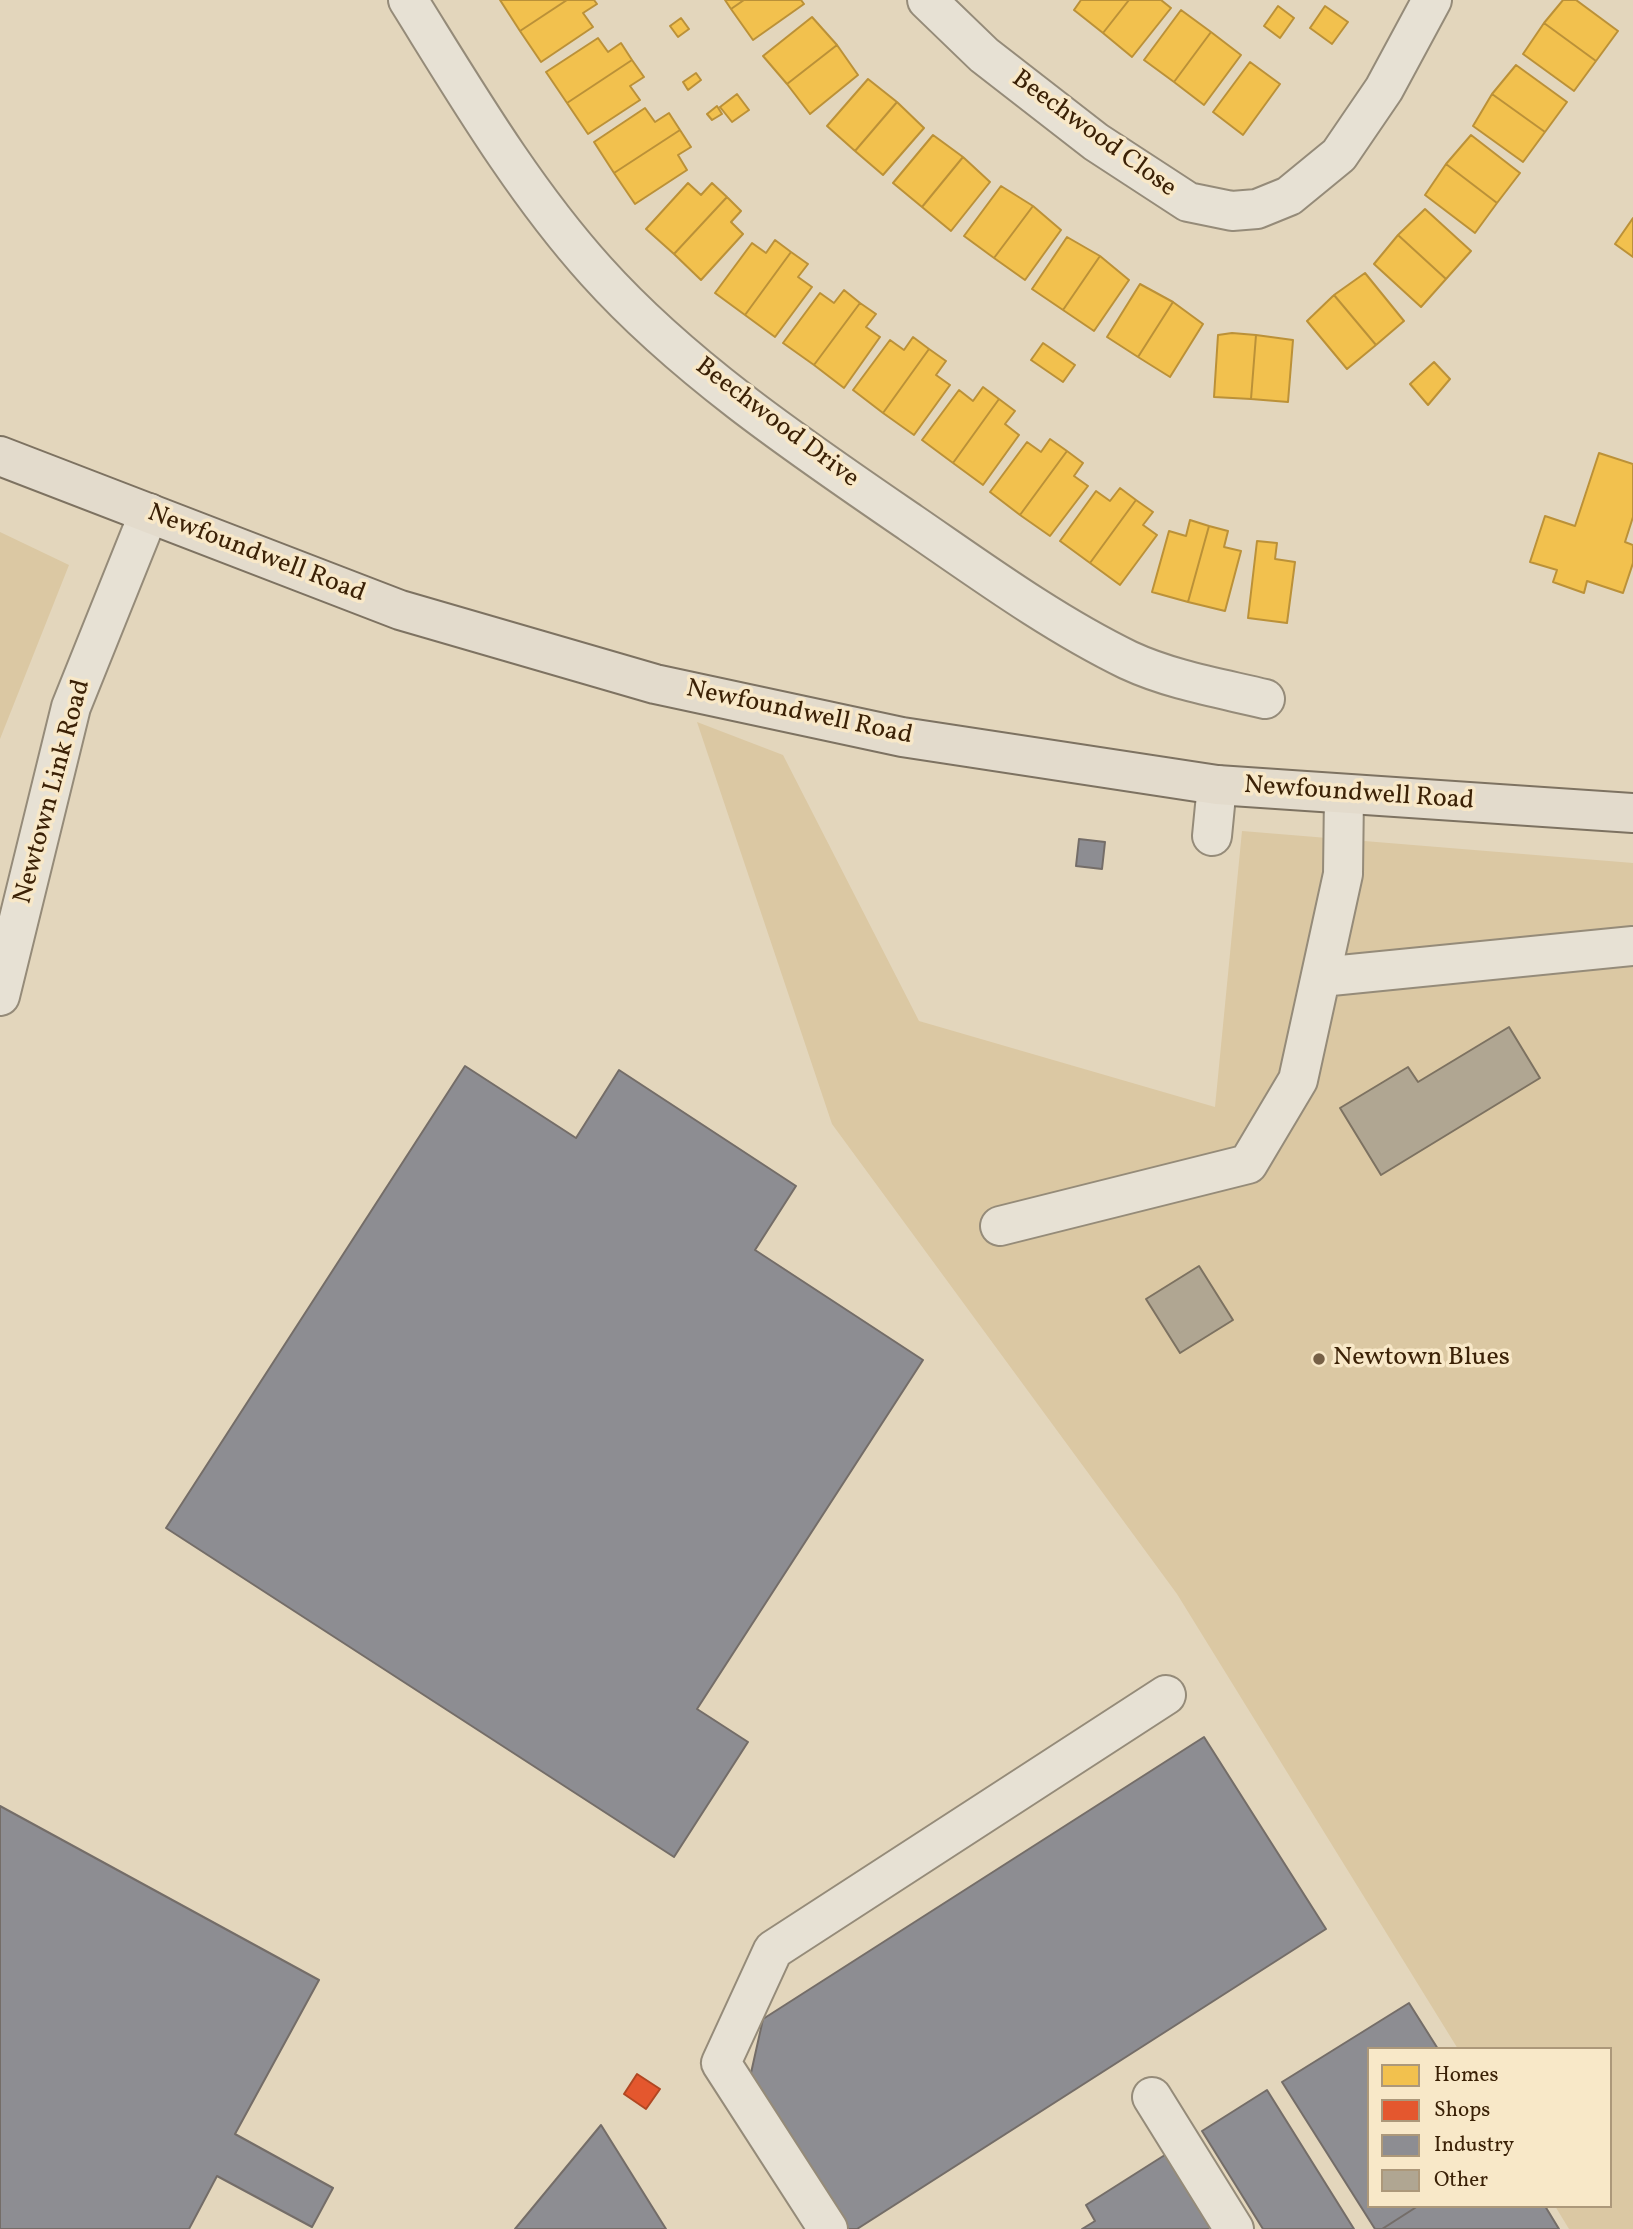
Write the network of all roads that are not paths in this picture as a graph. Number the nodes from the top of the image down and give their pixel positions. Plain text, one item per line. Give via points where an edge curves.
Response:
1 (408, 0) edge
2 (927, 0) edge
3 (1432, 0) edge
4 (0, 456) edge
5 (149, 513) junction
6 (1265, 699) dead end
7 (1217, 785) junction
8 (1344, 794) junction
9 (1633, 813) edge
10 (1212, 836) dead end
11 (1633, 946) edge
12 (1321, 977) junction
13 (1, 989) edge
14 (1000, 1226) dead end
15 (1166, 1695) dead end
16 (1152, 2097) dead end
17 (828, 2229) edge
18 (1234, 2229) edge

1 - 6 street, Beechwood Drive via 526,183 596,271 659,334 846,478 1063,624 1129,660 1184,680
2 - 3 street, Beechwood Close via 984,55 1096,142 1188,202 1232,211 1257,209 1289,196 1339,155 1384,89
4 - 5 main road, Newfoundwell Road
5 - 7 main road, Newfoundwell Road via 400,610 655,684 902,737
5 - 13 street, Newtown Link Road via 71,707
7 - 8 main road, Newfoundwell Road
7 - 10 street
8 - 9 main road, Newfoundwell Road
8 - 12 street via 1343,874
11 - 12 street
12 - 14 street via 1298,1080 1248,1164
15 - 17 street via 773,1950 721,2063
16 - 18 street

